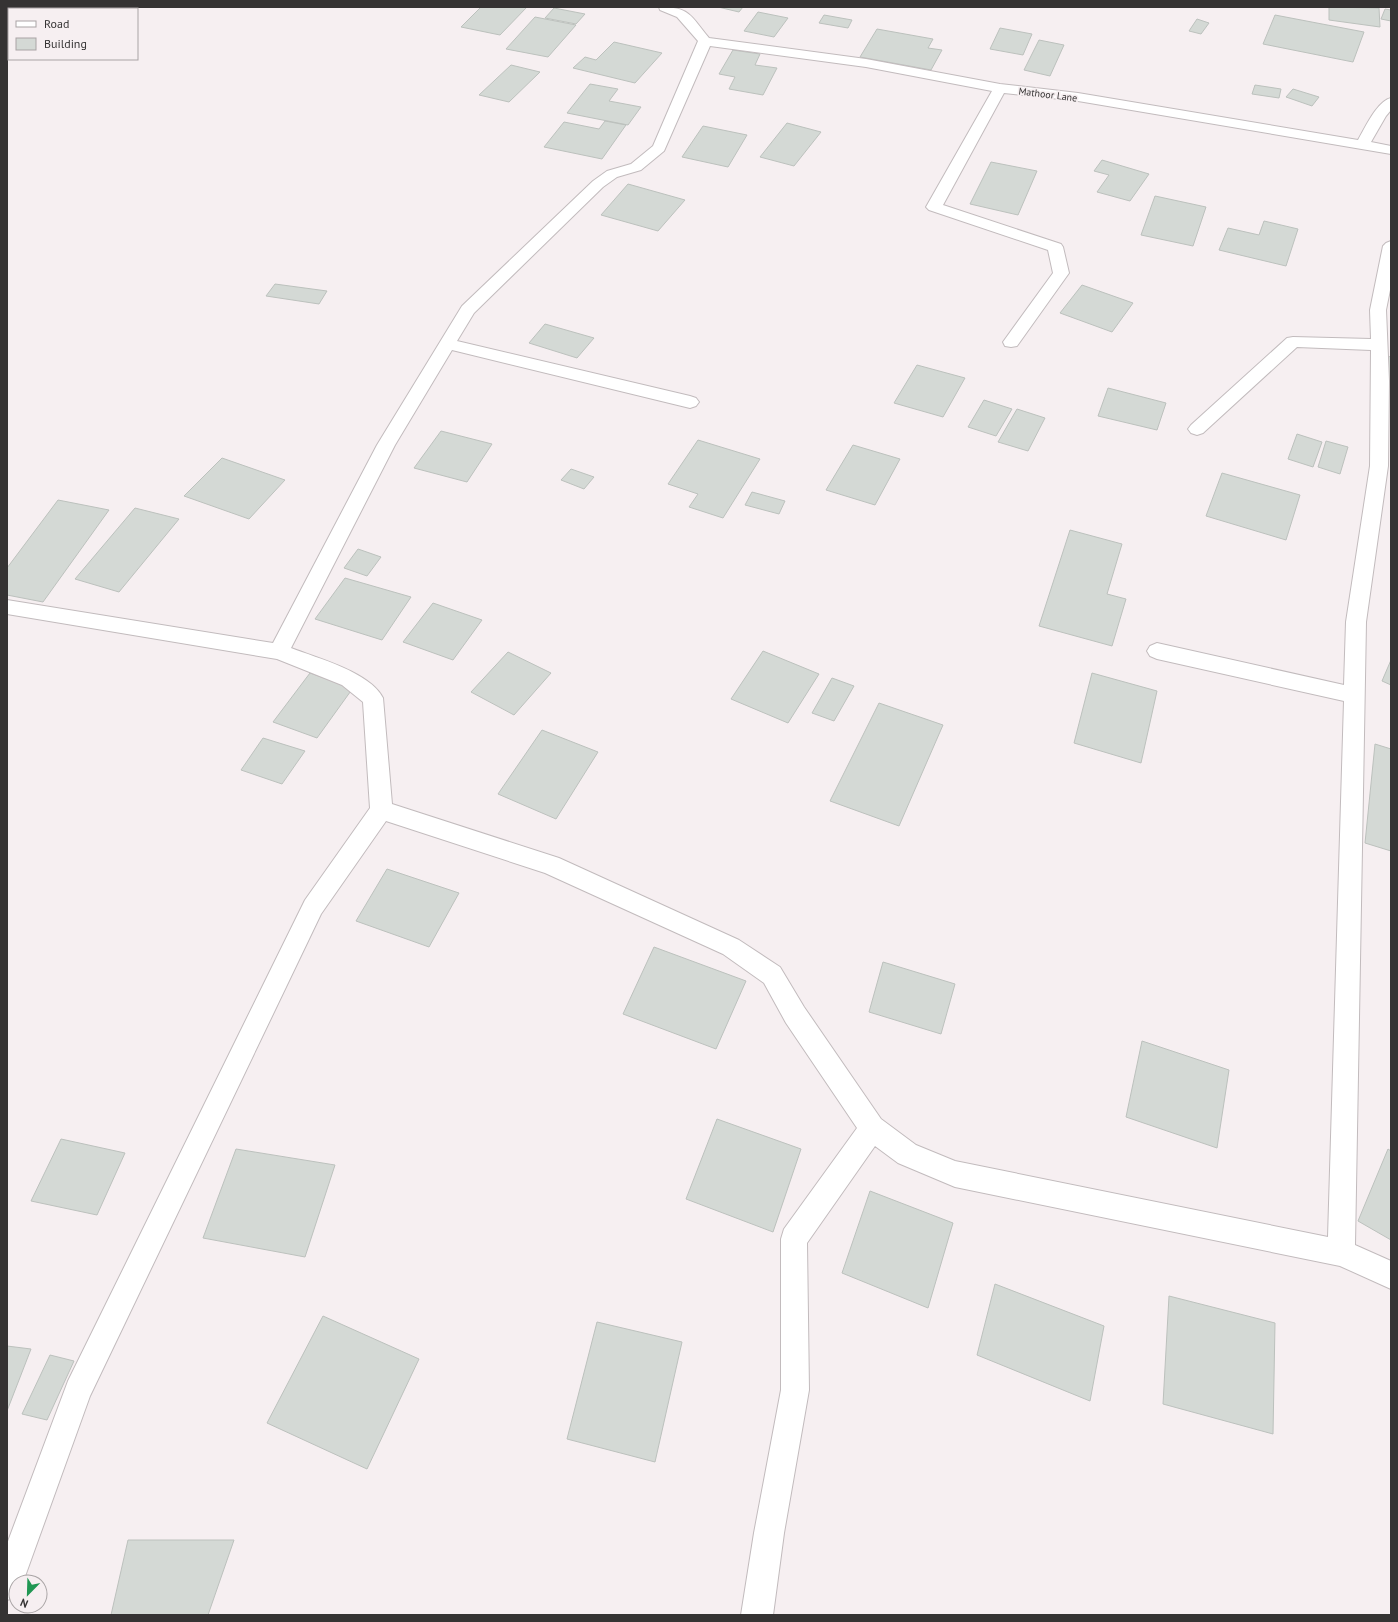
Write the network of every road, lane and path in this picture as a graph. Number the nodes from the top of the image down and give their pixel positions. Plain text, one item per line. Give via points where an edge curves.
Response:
1 (665, 7) edge
2 (704, 41) junction
3 (1000, 88) junction
4 (1391, 102) edge
5 (1362, 145) junction
6 (1391, 150) edge
7 (1391, 246) edge
8 (1010, 342) dead end
9 (447, 344) junction
10 (1379, 345) junction
11 (690, 402) dead end
12 (1197, 429) dead end
13 (7, 607) edge
14 (1157, 651) dead end
15 (279, 652) junction
16 (1354, 695) junction
17 (381, 810) junction
18 (872, 1128) junction
19 (1341, 1254) junction
20 (1391, 1275) edge
21 (7, 1585) edge
22 (757, 1615) edge

1 - 2 street via 682,14
2 - 3 street, Mathoor Lane via 866,62
2 - 9 street via 659,148 636,167 612,174 598,184 468,310
3 - 5 street, Mathoor Lane via 1078,97
3 - 8 street via 934,207 1055,247 1060,273
4 - 5 street via 1380,114
5 - 6 street, Mathoor Lane
7 - 10 street via 1378,310
9 - 11 street
9 - 15 street via 386,445
10 - 12 street via 1293,342
10 - 16 street via 1379,466 1356,622
13 - 15 street
14 - 16 street
15 - 17 street via 349,679 373,698
16 - 19 street
17 - 18 street via 551,864 731,947 772,975 795,1015
17 - 21 street via 313,907 198,1141 78,1391
18 - 19 street via 907,1154 955,1174
18 - 22 street via 794,1238 795,1390
19 - 20 street

